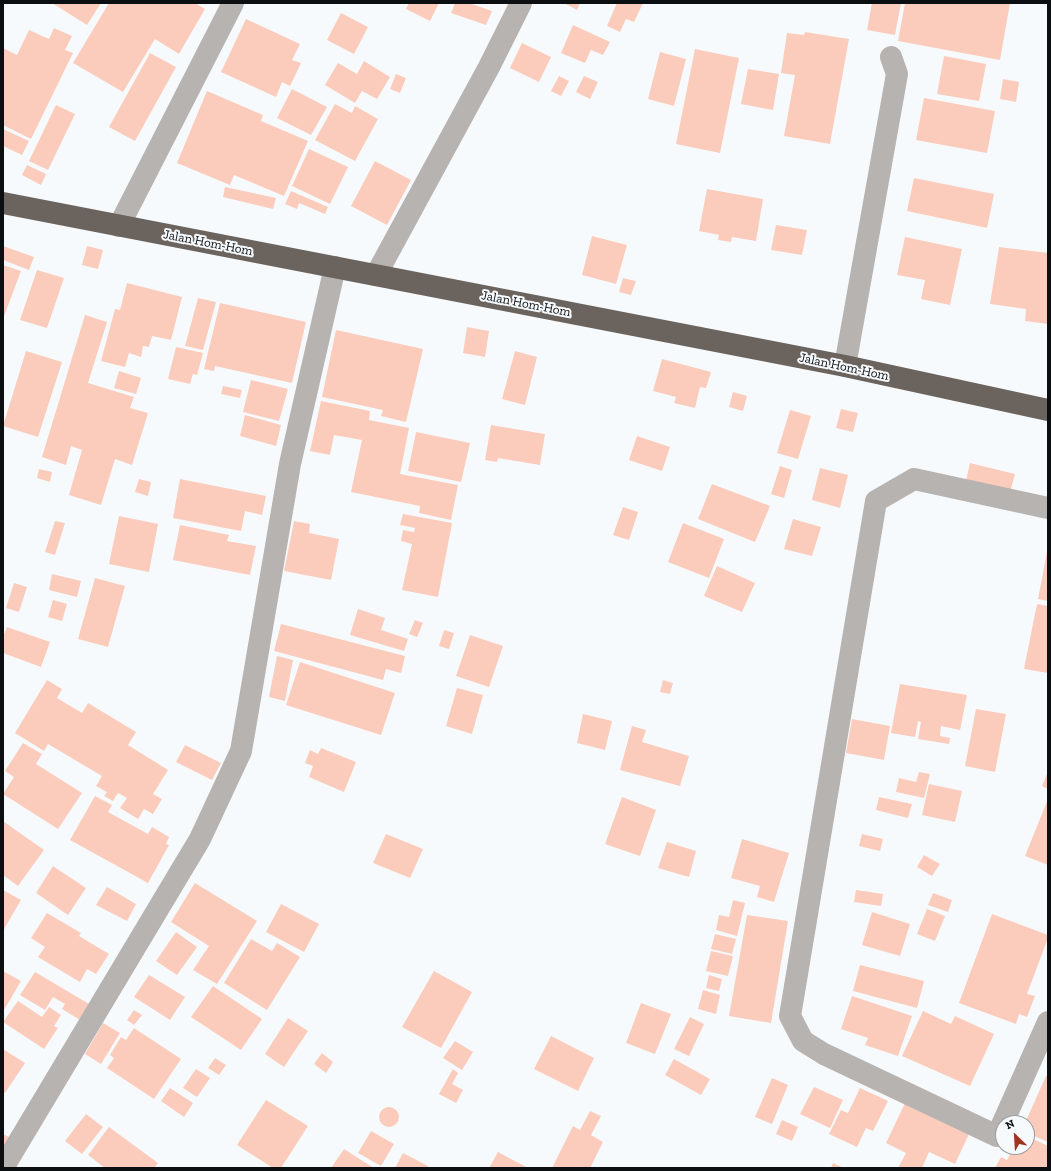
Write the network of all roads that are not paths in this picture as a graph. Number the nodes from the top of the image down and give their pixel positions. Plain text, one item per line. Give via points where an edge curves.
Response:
1 (233, 3) edge
2 (521, 3) edge
3 (891, 57) dead end
4 (3, 203) edge
5 (119, 226) junction
6 (335, 268) junction
7 (376, 275) junction
8 (845, 366) junction
9 (1048, 410) edge
10 (1048, 508) edge
11 (1048, 1022) edge
12 (3, 1168) edge

1 - 5 street
2 - 7 street
3 - 8 street via 896,74
4 - 5 highway, Jalan Hom-Hom
5 - 6 highway, Jalan Hom-Hom
6 - 7 highway, Jalan Hom-Hom
6 - 12 street via 290,464 241,751 200,839
7 - 8 highway, Jalan Hom-Hom
8 - 9 highway, Jalan Hom-Hom
10 - 11 street via 914,479 876,501 790,1016 803,1041 824,1054 997,1136

